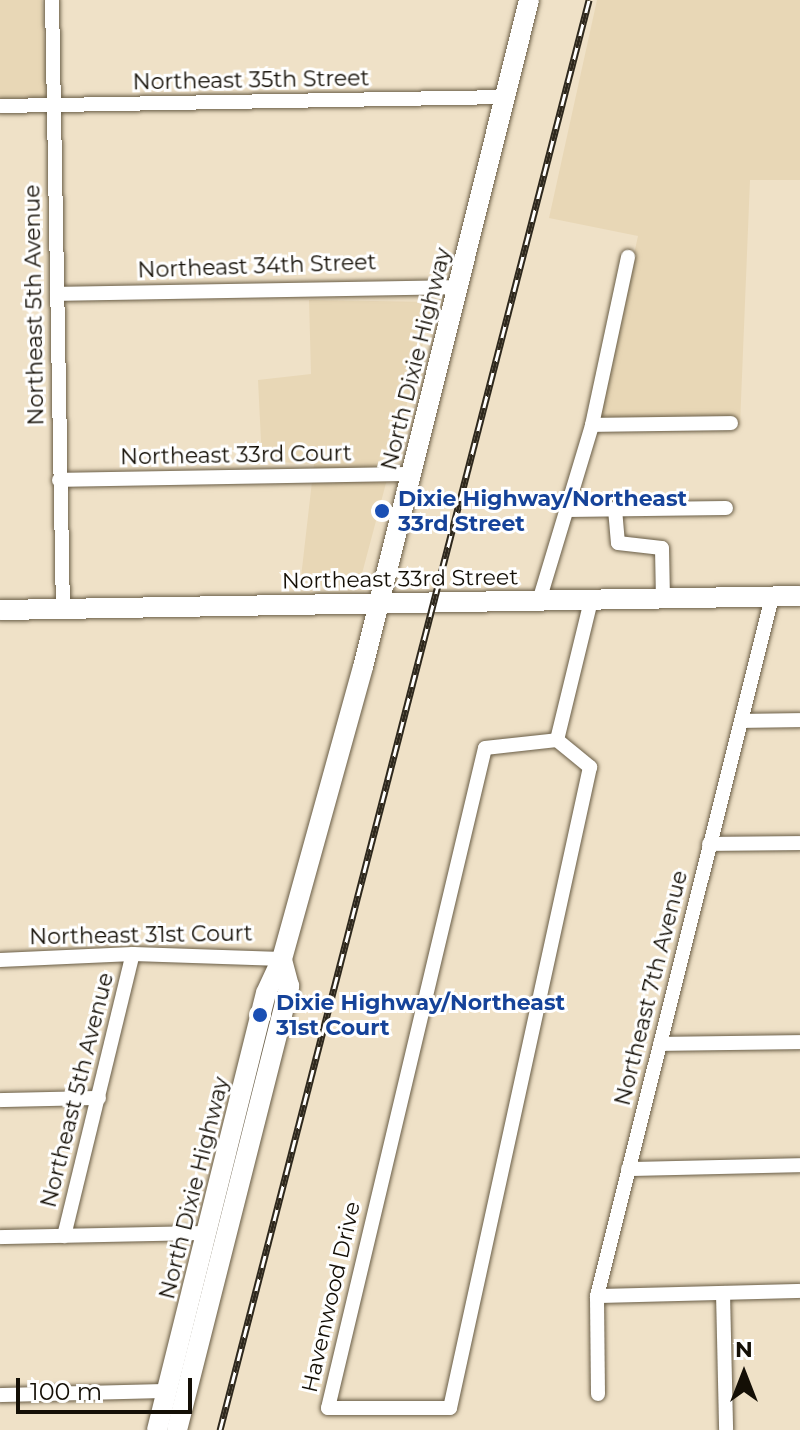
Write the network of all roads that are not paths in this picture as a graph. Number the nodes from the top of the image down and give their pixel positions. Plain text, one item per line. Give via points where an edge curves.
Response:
1 (52, 0) edge
2 (529, 0) edge
3 (504, 97) junction
4 (53, 105) junction
5 (0, 106) edge
6 (628, 257) dead end
7 (458, 287) junction
8 (57, 294) junction
9 (731, 423) dead end
10 (592, 425) junction
11 (413, 474) junction
12 (59, 480) junction
13 (726, 508) dead end
14 (615, 509) junction
15 (567, 510) junction
16 (800, 596) edge
17 (772, 597) junction
18 (663, 600) junction
19 (539, 601) junction
20 (591, 601) junction
21 (376, 604) junction
22 (63, 609) junction
23 (0, 610) edge
24 (800, 720) edge
25 (743, 721) junction
26 (557, 740) junction
27 (800, 843) edge
28 (709, 844) junction
29 (133, 954) junction
30 (282, 959) junction
31 (0, 960) edge
32 (800, 1042) edge
33 (660, 1044) junction
34 (99, 1098) junction
35 (0, 1100) edge
36 (800, 1165) edge
37 (628, 1169) junction
38 (208, 1233) junction
39 (64, 1236) junction
40 (0, 1237) edge
41 (800, 1291) edge
42 (723, 1293) junction
43 (597, 1296) junction
44 (167, 1391) junction
45 (598, 1394) dead end
46 (0, 1395) edge
47 (157, 1430) edge
48 (177, 1430) edge
49 (726, 1430) edge

1 - 4 street, Northeast 5th Avenue
2 - 3 main road, North Dixie Highway
3 - 4 street, Northeast 35th Street
3 - 7 main road, North Dixie Highway
4 - 5 street, Northeast 35th Street
4 - 8 street, Northeast 5th Avenue
6 - 10 street
7 - 8 street, Northeast 34th Street
7 - 11 main road, North Dixie Highway
8 - 12 street, Northeast 5th Avenue
9 - 10 street
10 - 15 street
11 - 12 street, Northeast 33rd Court
11 - 21 main road, North Dixie Highway
12 - 22 street, Northeast 5th Avenue
13 - 14 street
14 - 15 street
14 - 18 street via 618,543 662,548
15 - 19 street
16 - 17 main road, Northeast 33rd Street
17 - 18 main road, Northeast 33rd Street
17 - 25 street, Northeast 7th Avenue
18 - 20 main road, Northeast 33rd Street
19 - 20 main road, Northeast 33rd Street
19 - 21 main road, Northeast 33rd Street
20 - 26 street
21 - 22 main road, Northeast 33rd Street
21 - 30 main road, North Dixie Highway
22 - 23 main road, Northeast 33rd Street
24 - 25 street
25 - 28 street, Northeast 7th Avenue
26 - 26 street, Havenwood Drive via 485,748 328,1408 450,1408 590,767
27 - 28 street
28 - 33 street, Northeast 7th Avenue
29 - 30 street, Northeast 31st Court
29 - 31 street, Northeast 31st Court
29 - 34 street, Northeast 5th Avenue
30 - 38 main road, North Dixie Highway via 266,993
30 - 48 main road, North Dixie Highway via 289,986
32 - 33 street
33 - 37 street, Northeast 7th Avenue
34 - 35 street
34 - 39 street, Northeast 5th Avenue
36 - 37 street
37 - 43 street, Northeast 7th Avenue
38 - 39 street
38 - 44 main road, North Dixie Highway
39 - 40 street
41 - 42 street
42 - 43 street
42 - 49 street
43 - 45 street, Northeast 7th Avenue
44 - 46 street
44 - 47 main road, North Dixie Highway

